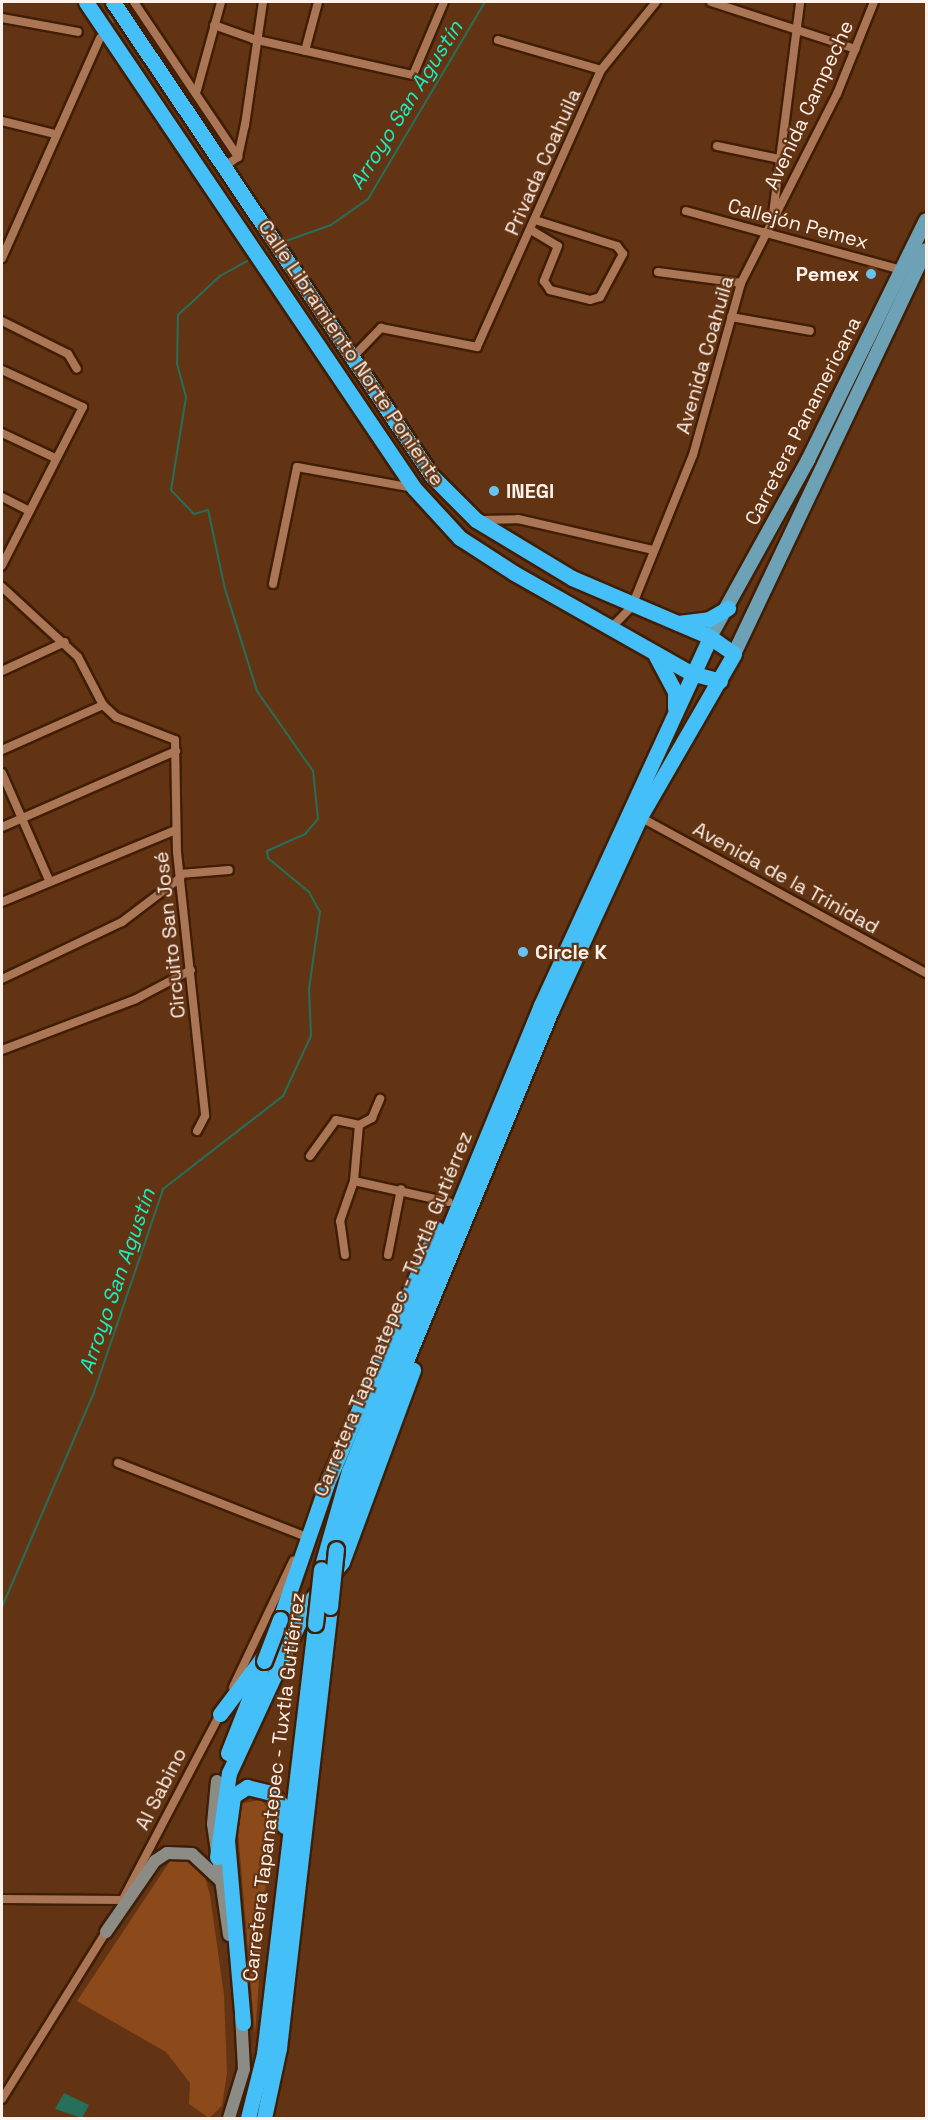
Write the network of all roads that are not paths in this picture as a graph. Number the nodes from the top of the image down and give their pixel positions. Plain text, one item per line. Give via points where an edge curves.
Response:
1 (86, 2) edge
2 (113, 2) edge
3 (134, 2) edge
4 (220, 2) edge
5 (263, 2) edge
6 (318, 2) edge
7 (444, 2) edge
8 (656, 2) edge
9 (711, 2) edge
10 (800, 2) edge
11 (874, 2) edge
12 (2, 18) edge
13 (214, 25) junction
14 (796, 31) junction
15 (78, 32) dead end
16 (100, 38) tunnel mouth
17 (253, 39) junction
18 (498, 40) dead end
19 (855, 49) junction
20 (305, 51) junction
21 (601, 70) junction
22 (197, 90) junction
23 (2, 121) edge
24 (55, 134) junction
25 (717, 146) dead end
26 (238, 157) junction
27 (779, 159) junction
28 (224, 166) junction
29 (686, 211) dead end
30 (535, 220) junction
31 (927, 220) edge
32 (772, 222) junction
33 (531, 230) junction
34 (766, 232) junction
35 (927, 250) edge
36 (2, 258) edge
37 (901, 270) junction
38 (658, 272) dead end
39 (741, 283) junction
40 (731, 318) junction
41 (2, 321) edge
42 (810, 331) dead end
43 (352, 358) junction
44 (77, 369) dead end
45 (2, 370) edge
46 (2, 433) edge
47 (55, 458) junction
48 (414, 488) junction
49 (2, 497) edge
50 (30, 511) junction
51 (476, 520) junction
52 (653, 550) junction
53 (2, 566) edge
54 (273, 584) dead end
55 (2, 588) edge
56 (632, 606) junction
57 (728, 608) junction
58 (667, 622) junction
59 (610, 628) junction
60 (711, 637) junction
61 (65, 642) junction
62 (653, 651) junction
63 (734, 654) junction
64 (2, 671) edge
65 (691, 673) junction
66 (720, 681) junction
67 (103, 705) junction
68 (675, 714) junction
69 (2, 750) edge
70 (176, 751) junction
71 (2, 772) edge
72 (635, 814) junction
73 (21, 818) junction
74 (2, 827) edge
75 (176, 830) junction
76 (229, 870) dead end
77 (180, 876) junction
78 (49, 880) junction
79 (2, 902) edge
80 (191, 970) junction
81 (927, 974) edge
82 (2, 980) edge
83 (2, 1050) edge
84 (380, 1099) dead end
85 (358, 1125) junction
86 (197, 1131) dead end
87 (310, 1156) dead end
88 (354, 1181) junction
89 (466, 1184) junction
90 (401, 1189) junction
91 (449, 1202) junction
92 (345, 1255) dead end
93 (388, 1255) dead end
94 (435, 1289) junction
95 (118, 1463) dead end
96 (327, 1483) junction
97 (304, 1536) junction
98 (307, 1605) junction
99 (220, 1714) junction
100 (217, 1781) joint
101 (217, 1857) junction
102 (285, 1866) junction
103 (221, 1881) junction
104 (2, 1899) edge
105 (123, 1900) junction
106 (106, 1932) junction
107 (243, 2023) junction
108 (2, 2099) edge
109 (229, 2118) edge
110 (248, 2118) edge
111 (264, 2118) edge

1 - 48 highway, Calle Libramiento Norte Poniente
2 - 28 highway, Calle Libramiento Norte Poniente
3 - 22 street
4 - 13 street
5 - 17 street
6 - 20 street
7 - 20 street via 413,75
8 - 21 street, Privada Coahuila
9 - 14 street
10 - 14 street, Avenida Coahuila
11 - 19 street, Avenida Campeche
12 - 15 street
13 - 17 street
13 - 22 street
14 - 19 street
14 - 27 street, Avenida Coahuila
16 - 24 street
17 - 20 street
17 - 26 street
18 - 21 street
19 - 32 street, Avenida Campeche
21 - 30 street, Privada Coahuila
22 - 26 street
23 - 24 street
24 - 36 street
25 - 27 street
26 - 28 street
27 - 32 street, Avenida Coahuila
28 - 43 highway, Calle Libramiento Norte Poniente
29 - 34 street, Callejón Pemex
30 - 33 street, Privada Coahuila
30 - 33 street via 617,246 622,254 600,297 590,300 550,290 544,281 558,246
31 - 37 main road, Carretera Panamericana
32 - 34 street, Avenida Coahuila
33 - 43 street, Privada Coahuila via 477,347 381,328
34 - 37 street, Callejón Pemex
34 - 39 street, Avenida Coahuila
35 - 63 main road, Carretera Panamericana
37 - 57 main road, Carretera Panamericana
38 - 39 street
39 - 40 street, Avenida Coahuila
40 - 42 street
40 - 52 street, Avenida Coahuila via 693,455
41 - 44 street via 68,354
43 - 51 highway, Calle Libramiento Norte Poniente via 432,476
45 - 47 street via 83,407
46 - 47 street
47 - 50 street
48 - 54 street via 297,467
48 - 59 highway, Calle Libramiento Norte Poniente via 460,538
49 - 50 street
50 - 53 street
51 - 52 street via 518,519
51 - 56 highway, Calle Libramiento Norte Poniente via 572,578
52 - 56 street, Avenida Coahuila
55 - 61 street
56 - 58 highway, Calle Libramiento Norte Poniente
56 - 59 street
57 - 58 highway via 689,624
57 - 60 main road, Carretera Panamericana
58 - 60 highway, Calle Libramiento Norte Poniente
59 - 62 highway, Calle Libramiento Norte Poniente
60 - 63 highway, Calle Libramiento Norte Poniente
60 - 65 highway, Carretera Tapanatepec - Tuxtla Gutiérrez
61 - 64 street
61 - 67 street
62 - 65 highway, Calle Libramiento Norte Poniente
62 - 68 highway via 675,691
63 - 66 highway, Carretera Tapanatepec - Tuxtla Gutiérrez
65 - 66 highway, Calle Libramiento Norte Poniente
65 - 68 highway, Carretera Tapanatepec - Tuxtla Gutiérrez
66 - 72 highway, Carretera Tapanatepec - Tuxtla Gutiérrez
67 - 69 street
67 - 70 street, Circuito San José via 128,725 176,740
68 - 72 highway, Carretera Tapanatepec - Tuxtla Gutiérrez
70 - 73 street
70 - 75 street, Circuito San José
71 - 73 street
72 - 81 street, Avenida de la Trinidad
72 - 89 highway, Carretera Tapanatepec - Tuxtla Gutiérrez via 583,906
72 - 94 highway, Carretera Tapanatepec - Tuxtla Gutiérrez
73 - 74 street
73 - 78 street
75 - 77 street, Circuito San José
75 - 78 street
76 - 77 street
77 - 80 street, Circuito San José
77 - 82 street via 122,922
78 - 79 street
80 - 83 street via 136,999
80 - 86 street, Circuito San José via 206,1116
84 - 85 street via 372,1118
85 - 87 street via 336,1120
85 - 88 street
88 - 90 street
88 - 92 street via 340,1221
89 - 91 highway
89 - 102 highway, Carretera Tapanatepec - Tuxtla Gutiérrez, bridge via 349,1471 321,1569
90 - 91 street
90 - 93 street
91 - 96 highway
94 - 98 highway via 419,1355 342,1562
94 - 111 highway, Carretera Tapanatepec - Tuxtla Gutiérrez, bridge via 360,1472 336,1549 279,2048
95 - 97 street
96 - 97 street, Al Sabino
96 - 100 highway, bridge via 280,1619
97 - 99 street, Al Sabino
98 - 99 highway
98 - 101 highway via 229,1773
99 - 105 street, Al Sabino
100 - 101 main road via 213,1812
101 - 103 main road
102 - 107 highway via 281,1804 264,1789 238,1791 228,1807 227,1840
102 - 110 highway, Carretera Tapanatepec - Tuxtla Gutiérrez via 264,2054
103 - 106 main road via 192,1854 167,1853 155,1861
103 - 107 main road
104 - 105 street
105 - 106 street, Al Sabino
106 - 108 street, Al Sabino
107 - 109 main road via 244,2068

